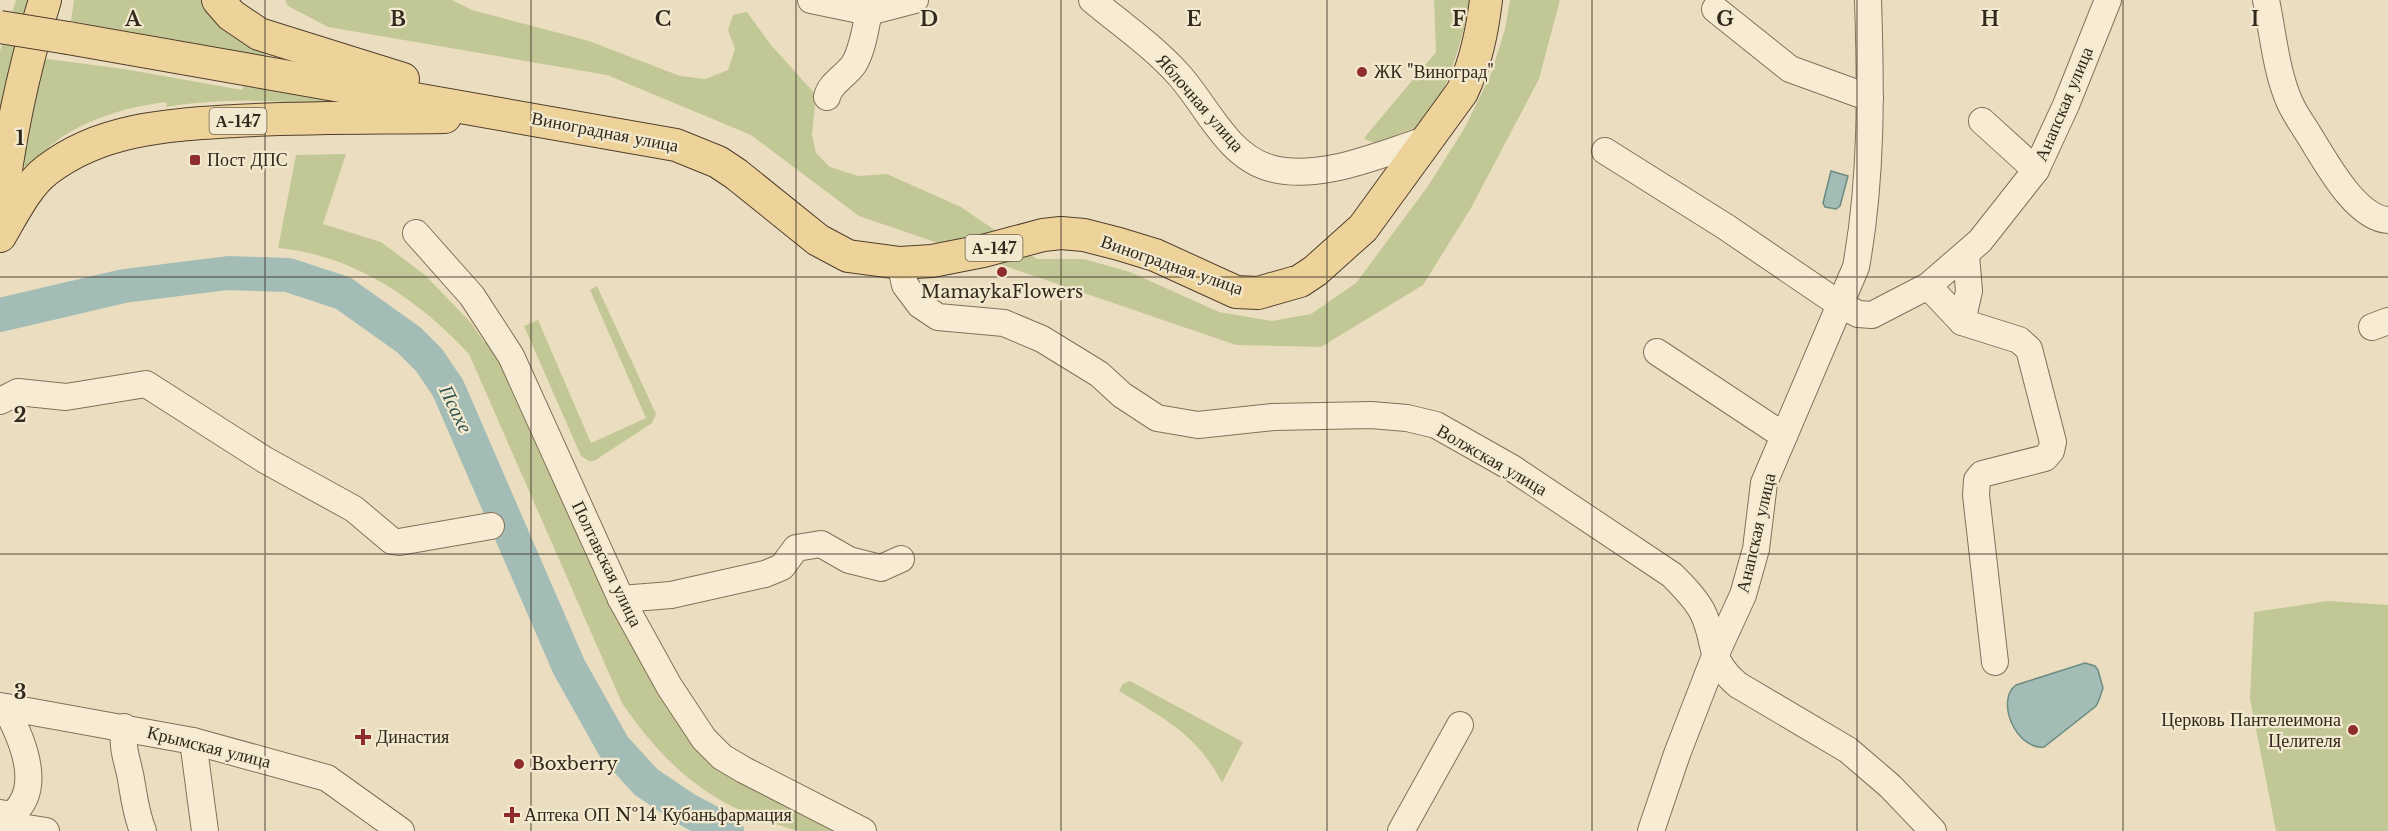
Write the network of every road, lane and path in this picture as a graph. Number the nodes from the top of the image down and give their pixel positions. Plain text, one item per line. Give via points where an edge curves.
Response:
1 (45, 0) edge
2 (218, 0) edge
3 (811, 0) edge
4 (915, 0) edge
5 (1092, 0) edge
6 (1486, 0) edge
7 (1868, 0) edge
8 (2108, 0) edge
9 (2266, 0) edge
10 (1715, 9) dead end
11 (869, 12) junction
12 (0, 27) edge
13 (827, 98) dead end
14 (1870, 98) junction
15 (521, 116) junction
16 (1982, 121) dead end
17 (1426, 140) junction
18 (1605, 151) dead end
19 (2036, 170) junction
20 (0, 216) edge
21 (2388, 220) edge
22 (416, 233) dead end
23 (0, 236) edge
24 (1966, 255) junction
25 (900, 263) junction
26 (1928, 286) junction
27 (1839, 304) junction
28 (1962, 321) junction
29 (1657, 352) dead end
30 (0, 400) edge
31 (1784, 436) junction
32 (491, 526) dead end
33 (901, 559) dead end
34 (621, 599) junction
35 (1715, 656) junction
36 (1995, 662) dead end
37 (3, 707) edge
38 (1460, 725) dead end
39 (124, 727) junction
40 (193, 741) junction
41 (0, 813) edge
42 (9, 831) edge
43 (46, 831) edge
44 (142, 831) edge
45 (205, 831) edge
46 (401, 831) edge
47 (863, 831) edge
48 (1401, 831) edge
49 (1651, 831) edge
50 (1933, 831) edge

1 - 20 main road via 26,64
2 - 15 main road via 231,15 260,34
3 - 11 street
4 - 11 street
5 - 17 street, Яблочная улица via 1163,58 1233,145 1250,160 1272,168 1318,170
6 - 17 main road, Виноградная улица via 1473,67 1462,92
7 - 14 street, Анапская улица
8 - 19 street, Анапская улица
9 - 21 street via 2290,104 2334,177 2352,198 2376,217
10 - 14 street via 1790,69
11 - 13 street via 859,53
12 - 15 main road, А-147, bridge
14 - 27 street, Анапская улица via 1863,230 1856,267
15 - 23 main road, А-147 via 276,118 164,125 108,138 45,171
15 - 25 main road, Виноградная улица / А-147 via 676,145 701,154 736,174 834,250 848,256
16 - 19 street
17 - 25 main road, Виноградная улица / А-147 via 1363,228 1315,271 1276,290 1236,292 1155,255 1093,237 1061,233 942,259
18 - 27 street, Анапская улица
19 - 24 street, Анапская улица
22 - 34 street, Полтавская улица via 472,296 511,356
24 - 26 street, Анапская улица
24 - 28 street via 1970,291
25 - 35 street, Волжская улица via 905,285 920,305 938,317 1004,323 1042,339 1099,374 1157,418 1198,425 1273,417 1371,415 1436,425 1512,468 1672,575 1702,612
26 - 27 street, Анапская улица via 1872,315 1858,314
26 - 28 street
27 - 31 street, Анапская улица
28 - 36 street via 2019,340 2029,349 2053,442 2044,458 1982,474 1977,480
29 - 31 street
30 - 32 street via 18,392 66,397 146,384 265,460 354,509 392,541
31 - 35 street, Анапская улица via 1764,483 1756,549 1743,595
33 - 34 street via 881,568 849,560 821,544 796,548 783,567 765,574 671,595
34 - 47 street, Полтавская улица via 692,722 722,757
35 - 49 street, Анапская улица
35 - 50 street, Волжская улица via 1724,673 1738,685 1848,750
37 - 39 street, Крымская улица
37 - 41 street via 20,735 28,788 21,807 11,815
38 - 48 street
39 - 40 street, Крымская улица
39 - 44 street via 123,749
40 - 45 street
40 - 46 street, Крымская улица via 327,778
42 - 43 street via 15,826

